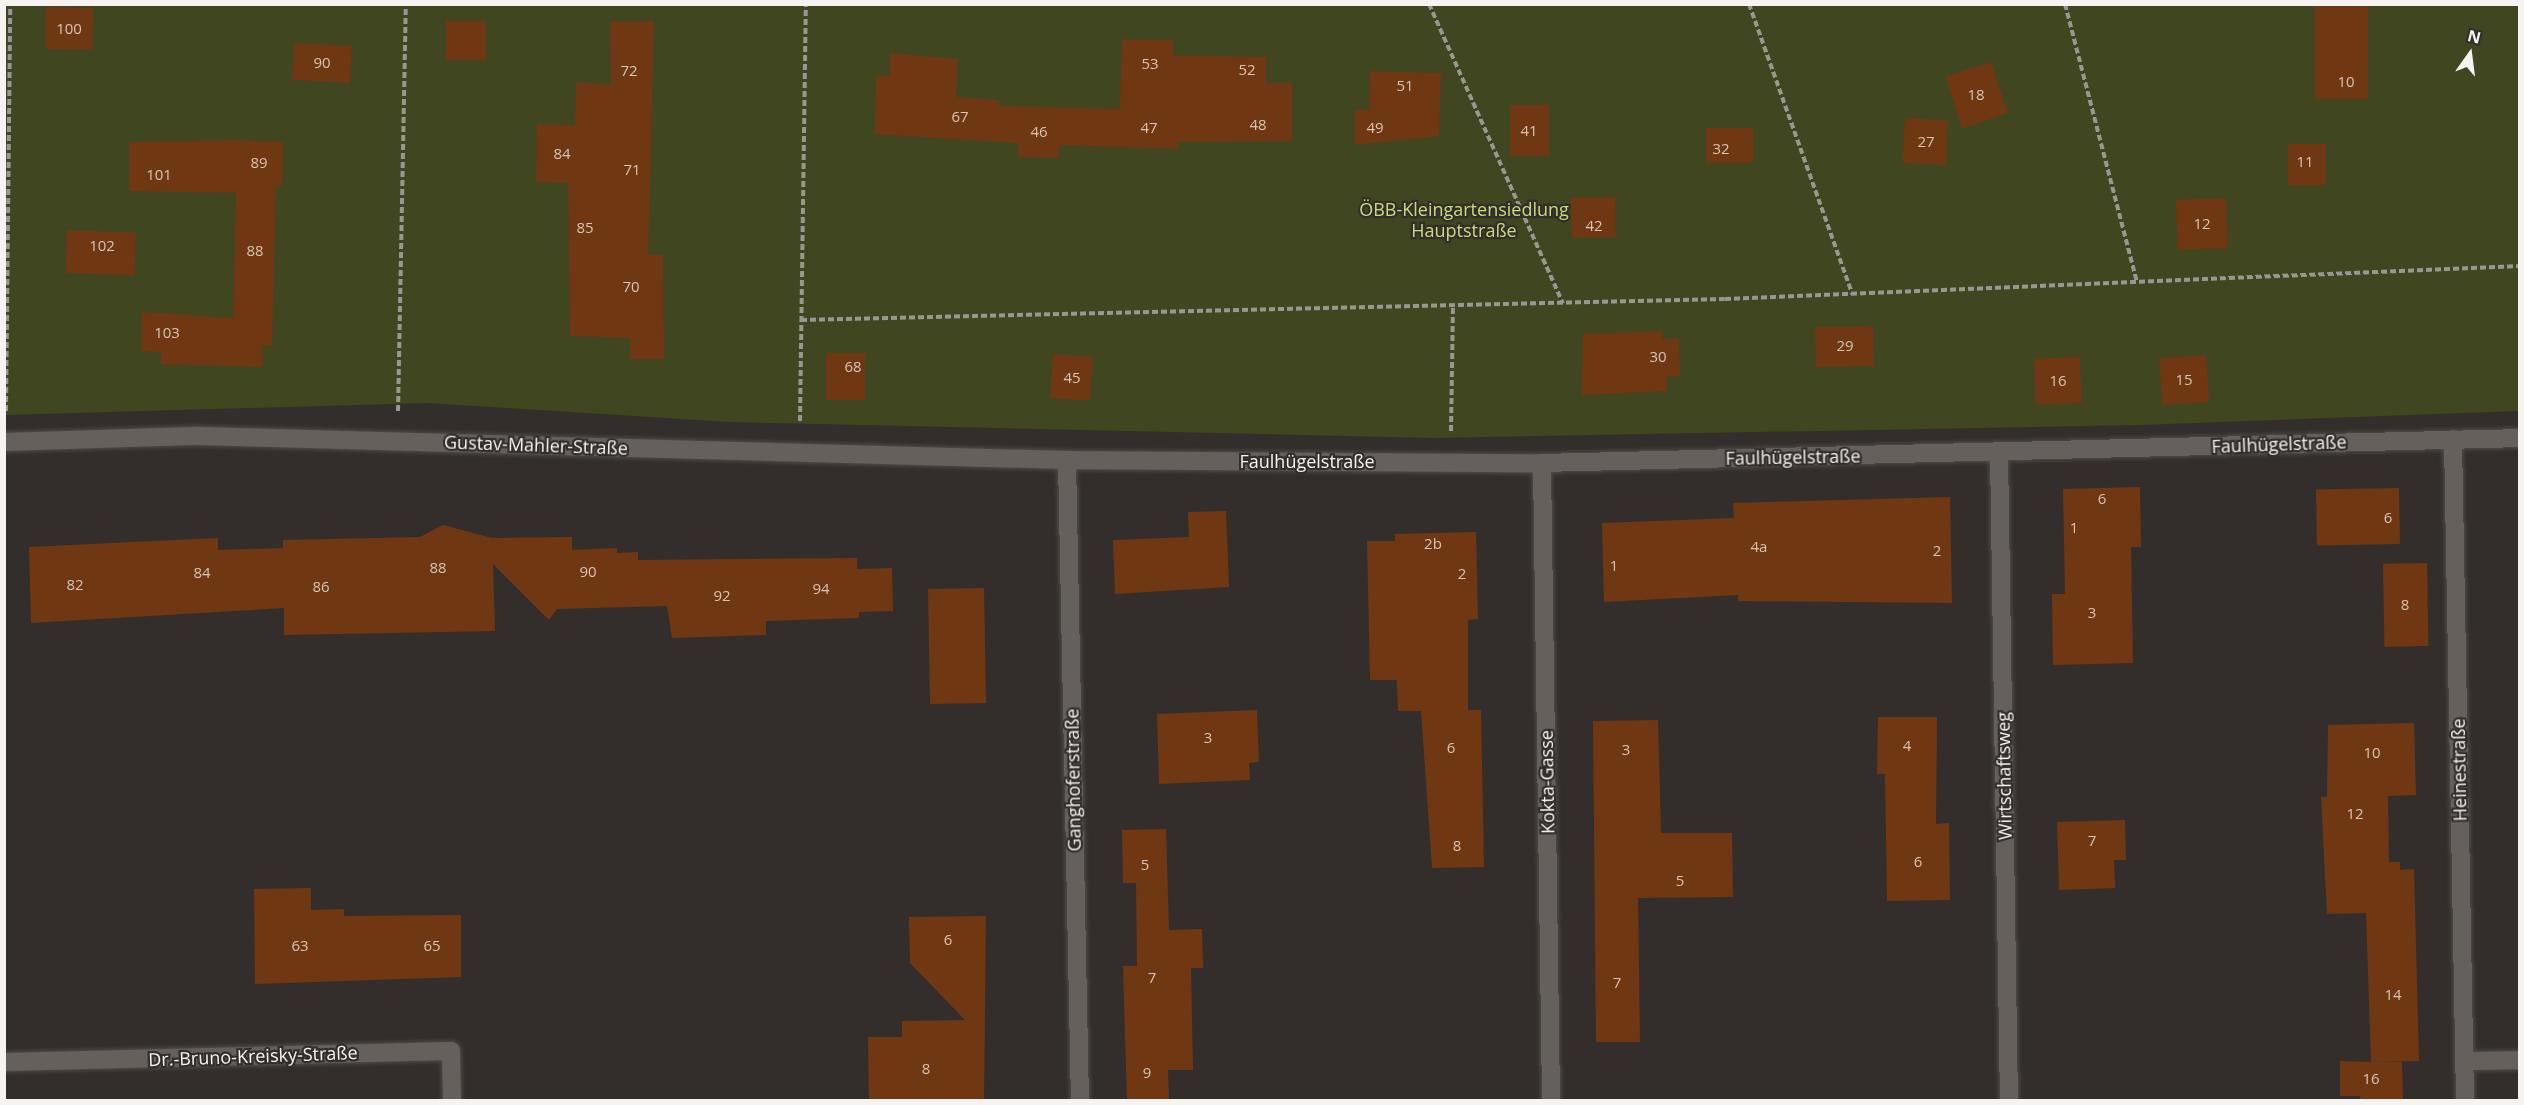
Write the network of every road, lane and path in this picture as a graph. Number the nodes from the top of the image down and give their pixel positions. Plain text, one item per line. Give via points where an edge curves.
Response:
1 (10, 4) edge
2 (405, 4) edge
3 (806, 4) edge
4 (1429, 4) edge
5 (1749, 4) edge
6 (2065, 4) edge
7 (2520, 266) edge
8 (2137, 282) junction
9 (1852, 294) junction
10 (1563, 303) junction
11 (1453, 306) junction
12 (801, 320) junction
13 (2520, 438) edge
14 (2453, 439) junction
15 (397, 441) junction
16 (5, 442) edge
17 (1999, 452) junction
18 (799, 453) junction
19 (1066, 460) junction
20 (1451, 462) junction
21 (1542, 463) junction
22 (2520, 1060) edge
23 (2465, 1061) junction
24 (4, 1062) edge
25 (452, 1101) edge
26 (1080, 1101) edge
27 (1551, 1101) edge
28 (2009, 1101) edge
29 (2465, 1101) edge

1 - 16 path
2 - 15 path
3 - 12 path
4 - 10 path
5 - 9 path
6 - 8 path
7 - 8 path
8 - 9 path
9 - 10 path
10 - 11 path
11 - 12 path
11 - 20 path
12 - 18 path
13 - 14 street, Faulhügelstraße
14 - 17 street, Faulhügelstraße
14 - 23 street, Heinestraße
15 - 16 street, Gustav-Mahler-Straße via 201,436
15 - 18 street, Gustav-Mahler-Straße
17 - 21 street, Faulhügelstraße
17 - 28 street, Wirtschaftsweg
18 - 19 street, Gustav-Mahler-Straße
19 - 20 street, Faulhügelstraße
19 - 26 street, Ganghoferstraße
20 - 21 street, Faulhügelstraße
21 - 27 street, Kokta-Gasse
22 - 23 street
23 - 29 street, Heinestraße
24 - 25 street, Dr.-Bruno-Kreisky-Straße via 451,1050

